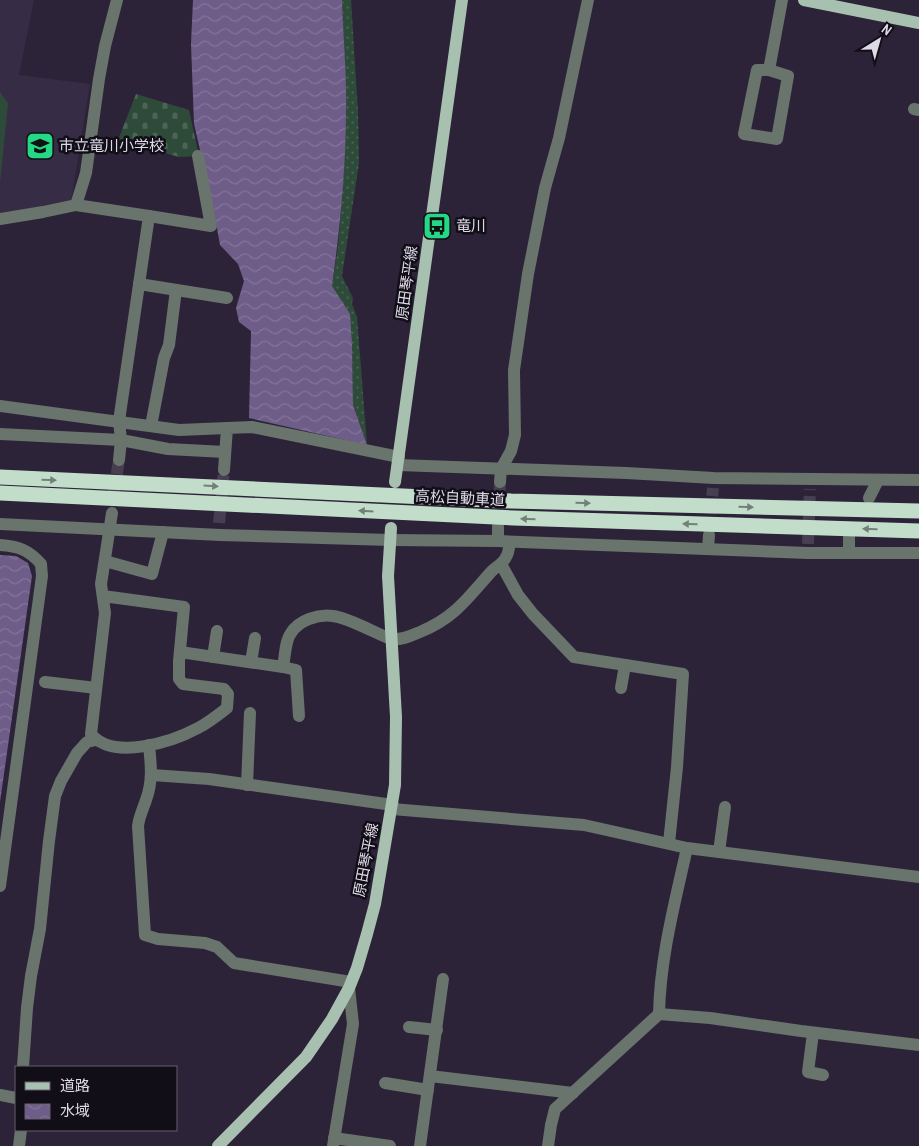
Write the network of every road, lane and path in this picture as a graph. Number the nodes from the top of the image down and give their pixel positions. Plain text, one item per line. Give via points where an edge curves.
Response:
1 (117, 0) edge
2 (462, 0) edge
3 (588, 0) edge
4 (782, 0) edge
5 (804, 0) edge
6 (919, 23) edge
7 (769, 70) junction
8 (198, 156) dead end
9 (76, 205) junction
10 (148, 216) junction
11 (0, 219) edge
12 (139, 284) junction
13 (176, 290) junction
14 (228, 298) dead end
15 (0, 406) edge
16 (119, 422) junction
17 (151, 426) junction
18 (227, 428) junction
19 (0, 434) edge
20 (121, 440) junction
21 (225, 452) junction
22 (119, 460) tunnel mouth
23 (398, 461) junction
24 (501, 469) junction
25 (224, 470) tunnel mouth
26 (0, 478) edge
27 (878, 480) junction
28 (919, 480) edge
29 (395, 482) dead end
30 (500, 482) tunnel mouth
31 (0, 494) edge
32 (868, 498) dead end
33 (919, 511) edge
34 (112, 513) dead end
35 (0, 524) edge
36 (498, 527) tunnel mouth
37 (110, 529) junction
38 (919, 531) edge
39 (163, 532) junction
40 (390, 534) junction
41 (709, 535) tunnel mouth
42 (850, 537) dead end
43 (504, 541) junction
44 (0, 545) edge
45 (708, 549) junction
46 (849, 552) junction
47 (919, 553) edge
48 (105, 561) junction
49 (501, 564) junction
50 (103, 596) junction
51 (217, 631) dead end
52 (255, 638) dead end
53 (391, 639) junction
54 (180, 652) junction
55 (213, 657) junction
56 (252, 662) junction
57 (625, 665) junction
58 (282, 667) junction
59 (45, 682) dead end
60 (96, 688) junction
61 (621, 688) dead end
62 (250, 713) dead end
63 (299, 716) dead end
64 (96, 740) junction
65 (149, 745) junction
66 (152, 775) junction
67 (247, 785) junction
68 (392, 807) junction
69 (725, 807) dead end
70 (669, 843) junction
71 (687, 848) junction
72 (719, 852) junction
73 (919, 877) edge
74 (0, 886) edge
75 (444, 979) dead end
76 (350, 985) junction
77 (659, 1014) junction
78 (410, 1027) dead end
79 (436, 1030) junction
80 (813, 1033) junction
81 (919, 1045) edge
82 (23, 1066) edge
83 (823, 1075) dead end
84 (430, 1076) junction
85 (385, 1083) dead end
86 (428, 1090) junction
87 (573, 1093) junction
88 (0, 1095) edge
89 (15, 1098) edge
90 (21, 1131) edge
91 (334, 1142) edge
92 (19, 1146) edge
93 (218, 1146) edge
94 (390, 1146) edge
95 (420, 1146) edge
96 (548, 1146) edge

1 - 9 street via 99,79 86,173
2 - 23 main road, 原田琴平線
3 - 24 street via 528,274 514,370 514,435 511,451
4 - 7 street
5 - 6 main road
7 - 7 street via 757,70 744,134 778,139 788,76
8 - 10 street via 211,226
9 - 10 street
9 - 11 street
10 - 12 street
12 - 13 street
12 - 16 street
13 - 14 street
13 - 17 street via 169,345
15 - 16 street
16 - 17 street
16 - 20 street
17 - 18 street via 178,430
18 - 21 street
18 - 23 street via 252,427
19 - 20 street
20 - 21 street via 168,449
20 - 22 street
21 - 25 street
23 - 24 street
23 - 29 main road, 原田琴平線
24 - 27 street via 713,483 810,485
24 - 30 street
26 -> 33 highway, 高松自動車道 via 511,501
27 - 28 street
27 - 32 street
38 -> 31 highway, 高松自動車道 via 514,518
34 - 37 street
35 - 37 street
36 - 43 street
37 - 39 street
37 - 48 street
39 - 40 street via 220,529
39 - 48 street via 152,574
40 - 43 street
40 - 53 main road, 原田琴平線
41 - 45 street
42 - 46 street
43 - 45 street
43 - 49 street via 507,556
44 - 74 street via 16,546 30,553 41,564 42,576
45 - 46 street via 808,548
46 - 47 street
48 - 50 street via 101,584
49 - 53 street via 447,619 399,640
49 - 57 street via 518,595 574,657
50 - 54 street via 184,607
50 - 60 street via 105,613
51 - 55 street
52 - 56 street
53 - 58 street via 333,616 308,619 290,634
53 - 68 main road, 原田琴平線 via 397,749
54 - 55 street
54 - 65 street via 179,679 183,684 224,689 228,694 227,708 199,728
55 - 56 street
56 - 58 street
57 - 61 street
57 - 70 street via 683,674
58 - 63 street via 296,670
59 - 60 street
60 - 64 street via 91,734
62 - 67 street
64 - 65 street via 122,748
64 - 82 street via 87,742 77,753 55,796 40,929 26,1008
65 - 66 street
66 - 67 street
66 - 76 street via 138,826 145,935 211,945 234,963
67 - 68 street
68 - 70 street via 584,825
68 - 76 main road, 原田琴平線 via 375,904
69 - 72 street
70 - 71 street
71 - 72 street
71 - 77 street via 660,990
72 - 73 street
75 - 79 street
76 - 91 street via 353,1024
76 - 93 main road, 原田琴平線 via 306,1057
77 - 80 street
77 - 87 street
78 - 79 street
79 - 84 street
80 - 81 street
80 - 83 street via 808,1072
84 - 86 street
84 - 87 street
85 - 86 street
86 - 95 street
87 - 96 street via 556,1109
88 - 89 street
90 - 92 street
91 - 94 street

